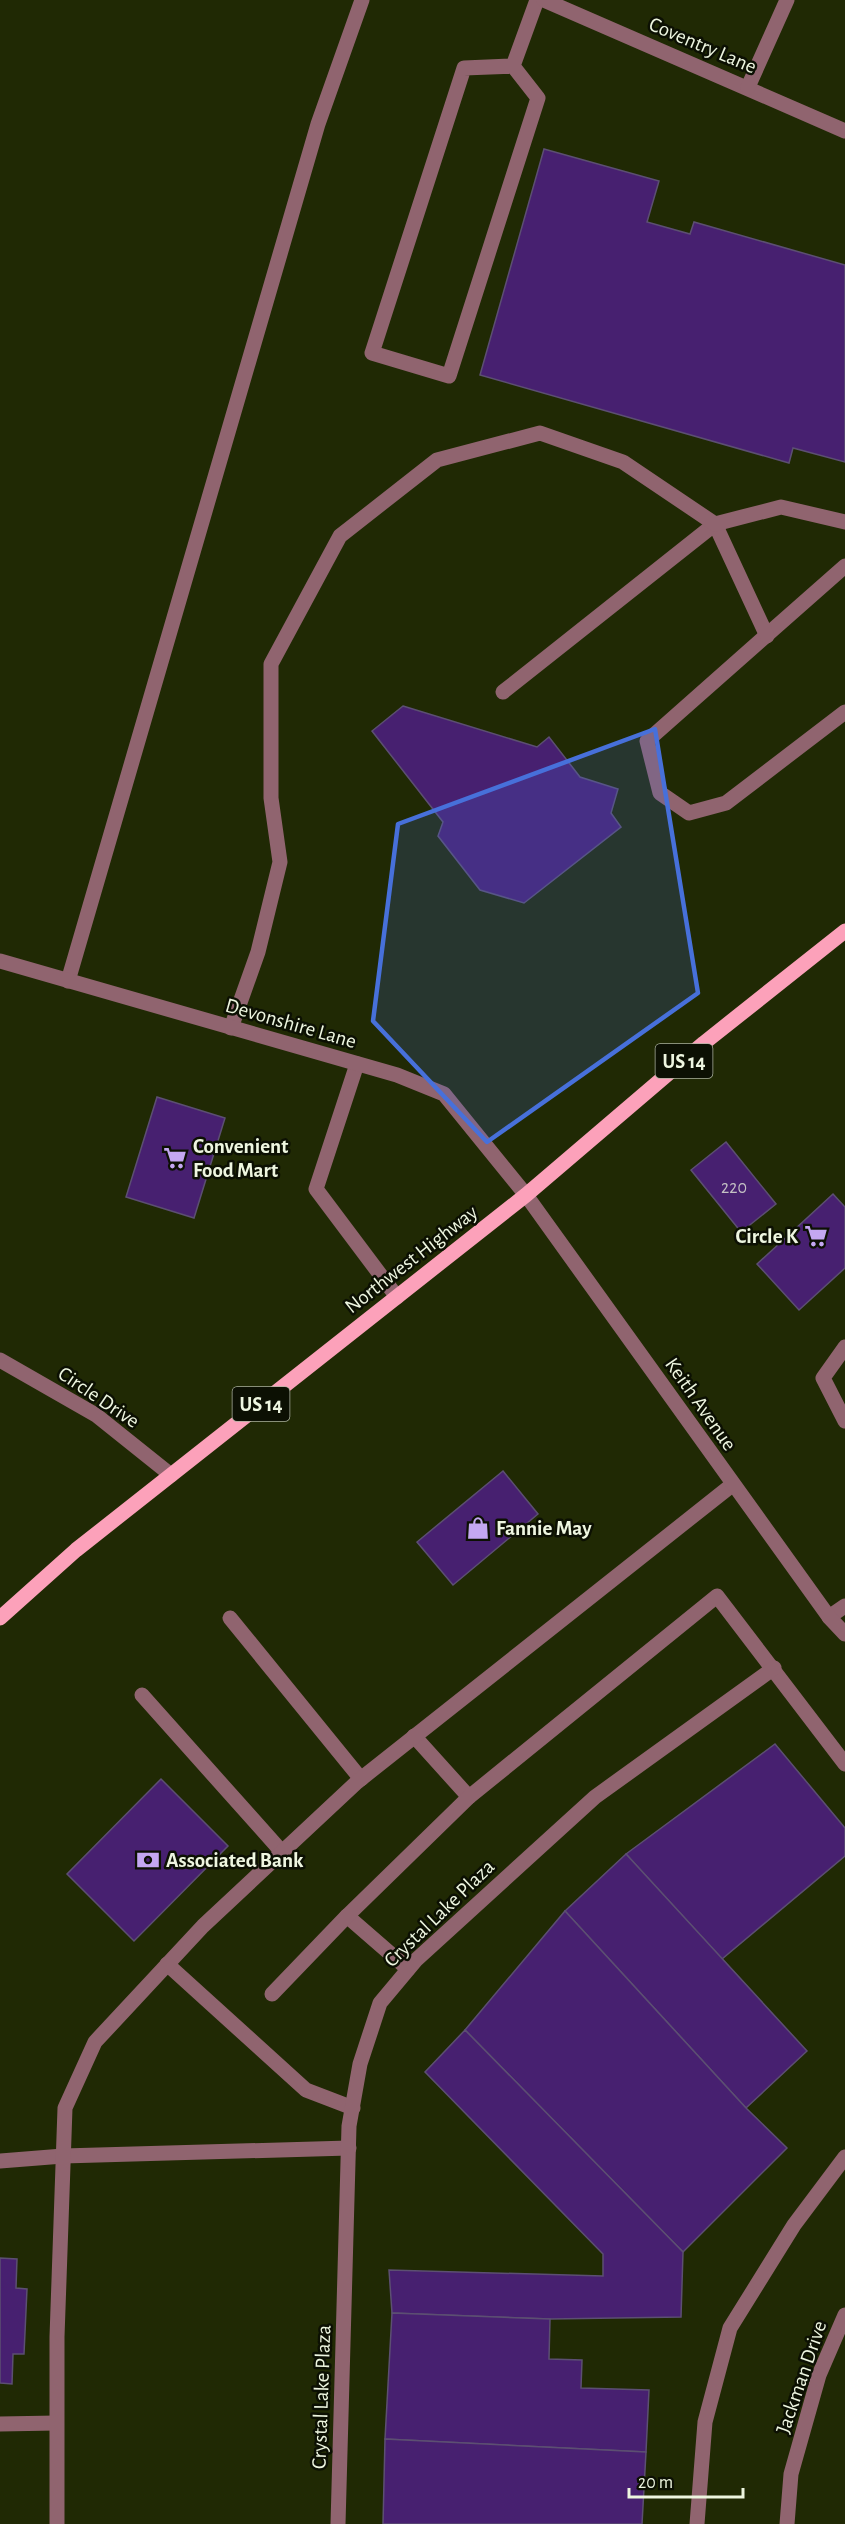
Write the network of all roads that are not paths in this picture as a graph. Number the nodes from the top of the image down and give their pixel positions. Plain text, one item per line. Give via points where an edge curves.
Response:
1 (362, 0) edge
2 (537, 0) edge
3 (544, 0) edge
4 (787, 0) edge
5 (513, 66) junction
6 (748, 87) junction
7 (845, 130) edge
8 (845, 522) edge
9 (715, 524) junction
10 (845, 566) edge
11 (766, 636) junction
12 (503, 692) dead end
13 (845, 712) edge
14 (845, 931) edge
15 (0, 962) edge
16 (68, 981) junction
17 (231, 1028) junction
18 (357, 1064) junction
19 (526, 1195) junction
20 (398, 1297) junction
21 (845, 1347) edge
22 (0, 1360) edge
23 (845, 1421) edge
24 (171, 1475) junction
25 (732, 1485) junction
26 (845, 1606) edge
27 (829, 1617) junction
28 (0, 1618) edge
29 (230, 1618) dead end
30 (845, 1634) edge
31 (774, 1668) junction
32 (142, 1695) dead end
33 (414, 1736) junction
34 (845, 1764) edge
35 (361, 1779) junction
36 (469, 1797) junction
37 (282, 1852) junction
38 (347, 1916) junction
39 (167, 1964) junction
40 (408, 1969) junction
41 (272, 1994) dead end
42 (353, 2108) junction
43 (349, 2148) junction
44 (63, 2156) junction
45 (845, 2157) edge
46 (0, 2161) edge
47 (845, 2315) edge
48 (56, 2423) junction
49 (0, 2424) edge
50 (57, 2524) edge
51 (338, 2524) edge
52 (697, 2524) edge
53 (787, 2524) edge

1 - 16 street via 314,135
2 - 5 street
3 - 6 street, Coventry Lane
4 - 6 street
5 - 5 street via 538,98 449,376 372,353 464,68
6 - 7 street, Coventry Lane
8 - 9 street via 781,507
9 - 11 street
9 - 12 street
9 - 17 street via 623,462 540,433 437,460 340,536 271,664 271,798 280,862 258,952
10 - 11 street
11 - 13 street via 647,741 660,792 689,813 726,803
14 - 19 main road, Northwest Highway / US 14 via 704,1043
15 - 16 street, Devonshire Lane
16 - 17 street, Devonshire Lane
17 - 18 street, Devonshire Lane
18 - 19 street, Devonshire Lane via 397,1075 444,1095
18 - 20 street via 315,1189
19 - 20 main road, Northwest Highway / US 14
19 - 25 street, Keith Avenue
20 - 24 main road, Northwest Highway / US 14
21 - 23 street via 823,1378
22 - 24 street, Circle Drive via 96,1416
24 - 28 main road, Northwest Highway / US 14 via 76,1550
25 - 27 street, Keith Avenue
25 - 33 street
26 - 27 street
27 - 30 street, Keith Avenue
29 - 35 street
31 - 34 street
31 - 36 street via 717,1596
31 - 40 street, Crystal Lake Plaza via 595,1797
32 - 37 street
33 - 35 street
33 - 36 street
35 - 37 street
36 - 38 street
37 - 39 street
38 - 40 street
38 - 41 street
39 - 42 street via 306,2090
39 - 44 street via 95,2042 65,2108
40 - 42 street, Crystal Lake Plaza via 380,2003 360,2064
42 - 43 street, Crystal Lake Plaza
43 - 44 street
43 - 51 street, Crystal Lake Plaza
44 - 46 street
44 - 48 street
45 - 52 street via 794,2224 730,2328 705,2421
47 - 53 street, Jackman Drive via 819,2375 791,2474
48 - 49 street
48 - 50 street

